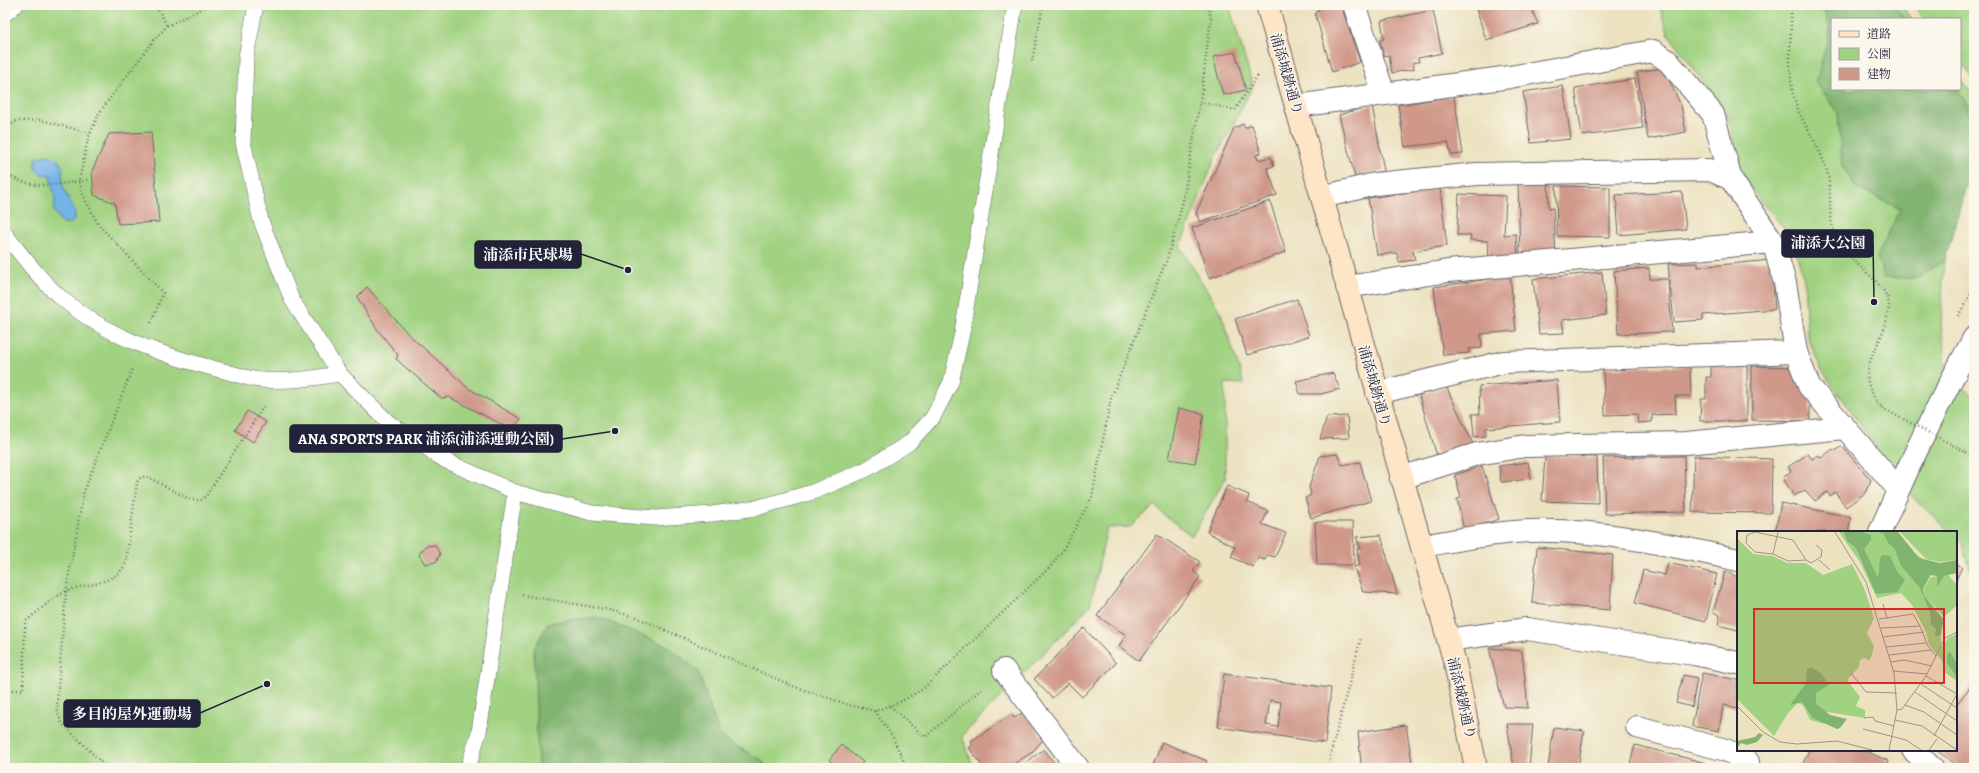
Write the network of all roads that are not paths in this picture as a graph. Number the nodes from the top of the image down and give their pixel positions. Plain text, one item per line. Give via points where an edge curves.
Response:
1 (16, 5) edge
2 (256, 5) edge
3 (1016, 5) edge
4 (1267, 5) edge
5 (1354, 5) edge
6 (5, 14) edge
7 (1384, 94) junction
8 (1296, 106) junction
9 (1730, 179) junction
10 (1322, 197) junction
11 (5, 234) edge
12 (1773, 242) junction
13 (1347, 287) junction
14 (1974, 338) edge
15 (1796, 352) junction
16 (340, 374) junction
17 (1377, 393) junction
18 (1845, 428) junction
19 (1401, 478) junction
20 (1898, 489) junction
21 (514, 492) junction
22 (1880, 531) edge
23 (1422, 546) junction
24 (1737, 560) edge
25 (1448, 640) junction
26 (1737, 663) edge
27 (1004, 670) road end
28 (1637, 727) dead end
29 (1914, 751) edge
30 (1750, 760) edge
31 (468, 768) edge
32 (1078, 768) edge
33 (1476, 768) edge
34 (1932, 768) edge

1 - 6 lane
2 - 16 lane via 246,56 243,142 262,221 292,300
3 - 21 lane via 962,332 951,382 933,417 909,443 867,469 813,492 756,508 712,514 655,518 592,513
4 - 8 main road, 浦添城跡通り
5 - 7 street
7 - 8 street
7 - 9 street via 1510,77 1653,51 1668,61 1713,114
8 - 10 main road, 浦添城跡通り
9 - 10 street via 1710,170 1477,174 1375,184
9 - 12 street
10 - 13 main road, 浦添城跡通り
11 - 16 lane via 58,295 91,320 122,338 172,358 260,380 305,380
12 - 13 street via 1448,271
12 - 15 street via 1785,283
13 - 17 main road, 浦添城跡通り
14 - 20 street
15 - 17 street via 1504,362
15 - 18 street via 1809,386
16 - 21 lane via 388,422 446,461
17 - 19 main road, 浦添城跡通り
18 - 19 street via 1686,443 1525,446 1477,454
18 - 20 street
19 - 23 main road, 浦添城跡通り
20 - 22 street
21 - 31 lane via 479,732
23 - 24 street via 1529,531 1564,531 1668,544
23 - 25 main road, 浦添城跡通り
25 - 26 street via 1527,629
25 - 33 main road, 浦添城跡通り
27 - 32 street
28 - 30 street via 1726,750
29 - 34 street

